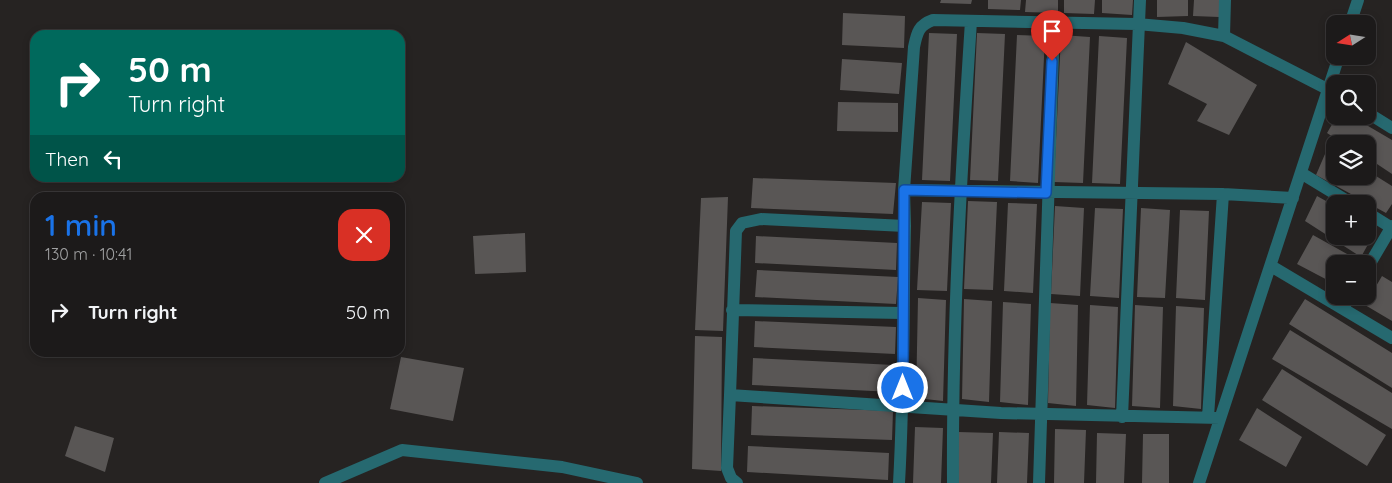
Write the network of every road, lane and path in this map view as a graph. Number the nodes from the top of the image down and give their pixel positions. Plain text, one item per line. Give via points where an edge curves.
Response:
1 (1140, 0) edge
2 (1225, 0) edge
3 (1358, 0) edge
4 (1353, 15) edge
5 (971, 21) junction
6 (1054, 23) junction
7 (1138, 24) junction
8 (1224, 36) junction
9 (1326, 88) edge
10 (1326, 107) edge
11 (1376, 118) edge
12 (1392, 128) edge
13 (1301, 173) junction
14 (904, 190) junction
15 (960, 191) junction
16 (1046, 193) junction
17 (1132, 194) junction
18 (1223, 194) junction
19 (1337, 195) edge
20 (1293, 198) junction
21 (1376, 218) edge
22 (905, 226) junction
23 (1392, 228) edge
24 (1375, 255) edge
25 (1271, 266) junction
26 (1345, 305) edge
27 (1343, 308) junction
28 (732, 310) junction
29 (902, 313) junction
30 (1392, 338) edge
31 (730, 395) junction
32 (903, 406) junction
33 (952, 409) junction
34 (1040, 413) junction
35 (1122, 417) junction
36 (1214, 418) junction
37 (733, 481) edge
38 (325, 483) edge
39 (637, 483) edge
40 (899, 483) edge
41 (953, 483) edge
42 (1039, 483) edge
43 (1199, 483) edge

1 - 7 street
2 - 8 street
3 - 4 street
5 - 6 street
5 - 14 street via 933,20 922,24 917,32
5 - 15 street
6 - 7 street
6 - 16 street
7 - 8 street
7 - 17 street
8 - 9 street
10 - 13 street
11 - 12 street
13 - 19 street
13 - 20 street
14 - 15 street
14 - 22 street
15 - 16 street
15 - 33 street
16 - 17 street
16 - 34 street
17 - 18 street
17 - 35 street
18 - 20 street
18 - 36 street
20 - 25 street
21 - 23 street
22 - 28 street via 761,219 742,223 734,242
22 - 29 street
23 - 24 street
25 - 27 street
25 - 36 street
26 - 27 street
27 - 30 street
28 - 29 street
28 - 31 street
29 - 32 street
31 - 32 street
31 - 37 street via 727,468
32 - 33 street
32 - 40 street
33 - 34 street
33 - 41 street
34 - 35 street
34 - 42 street
35 - 36 street
36 - 43 street
38 - 39 street via 402,450 562,467

